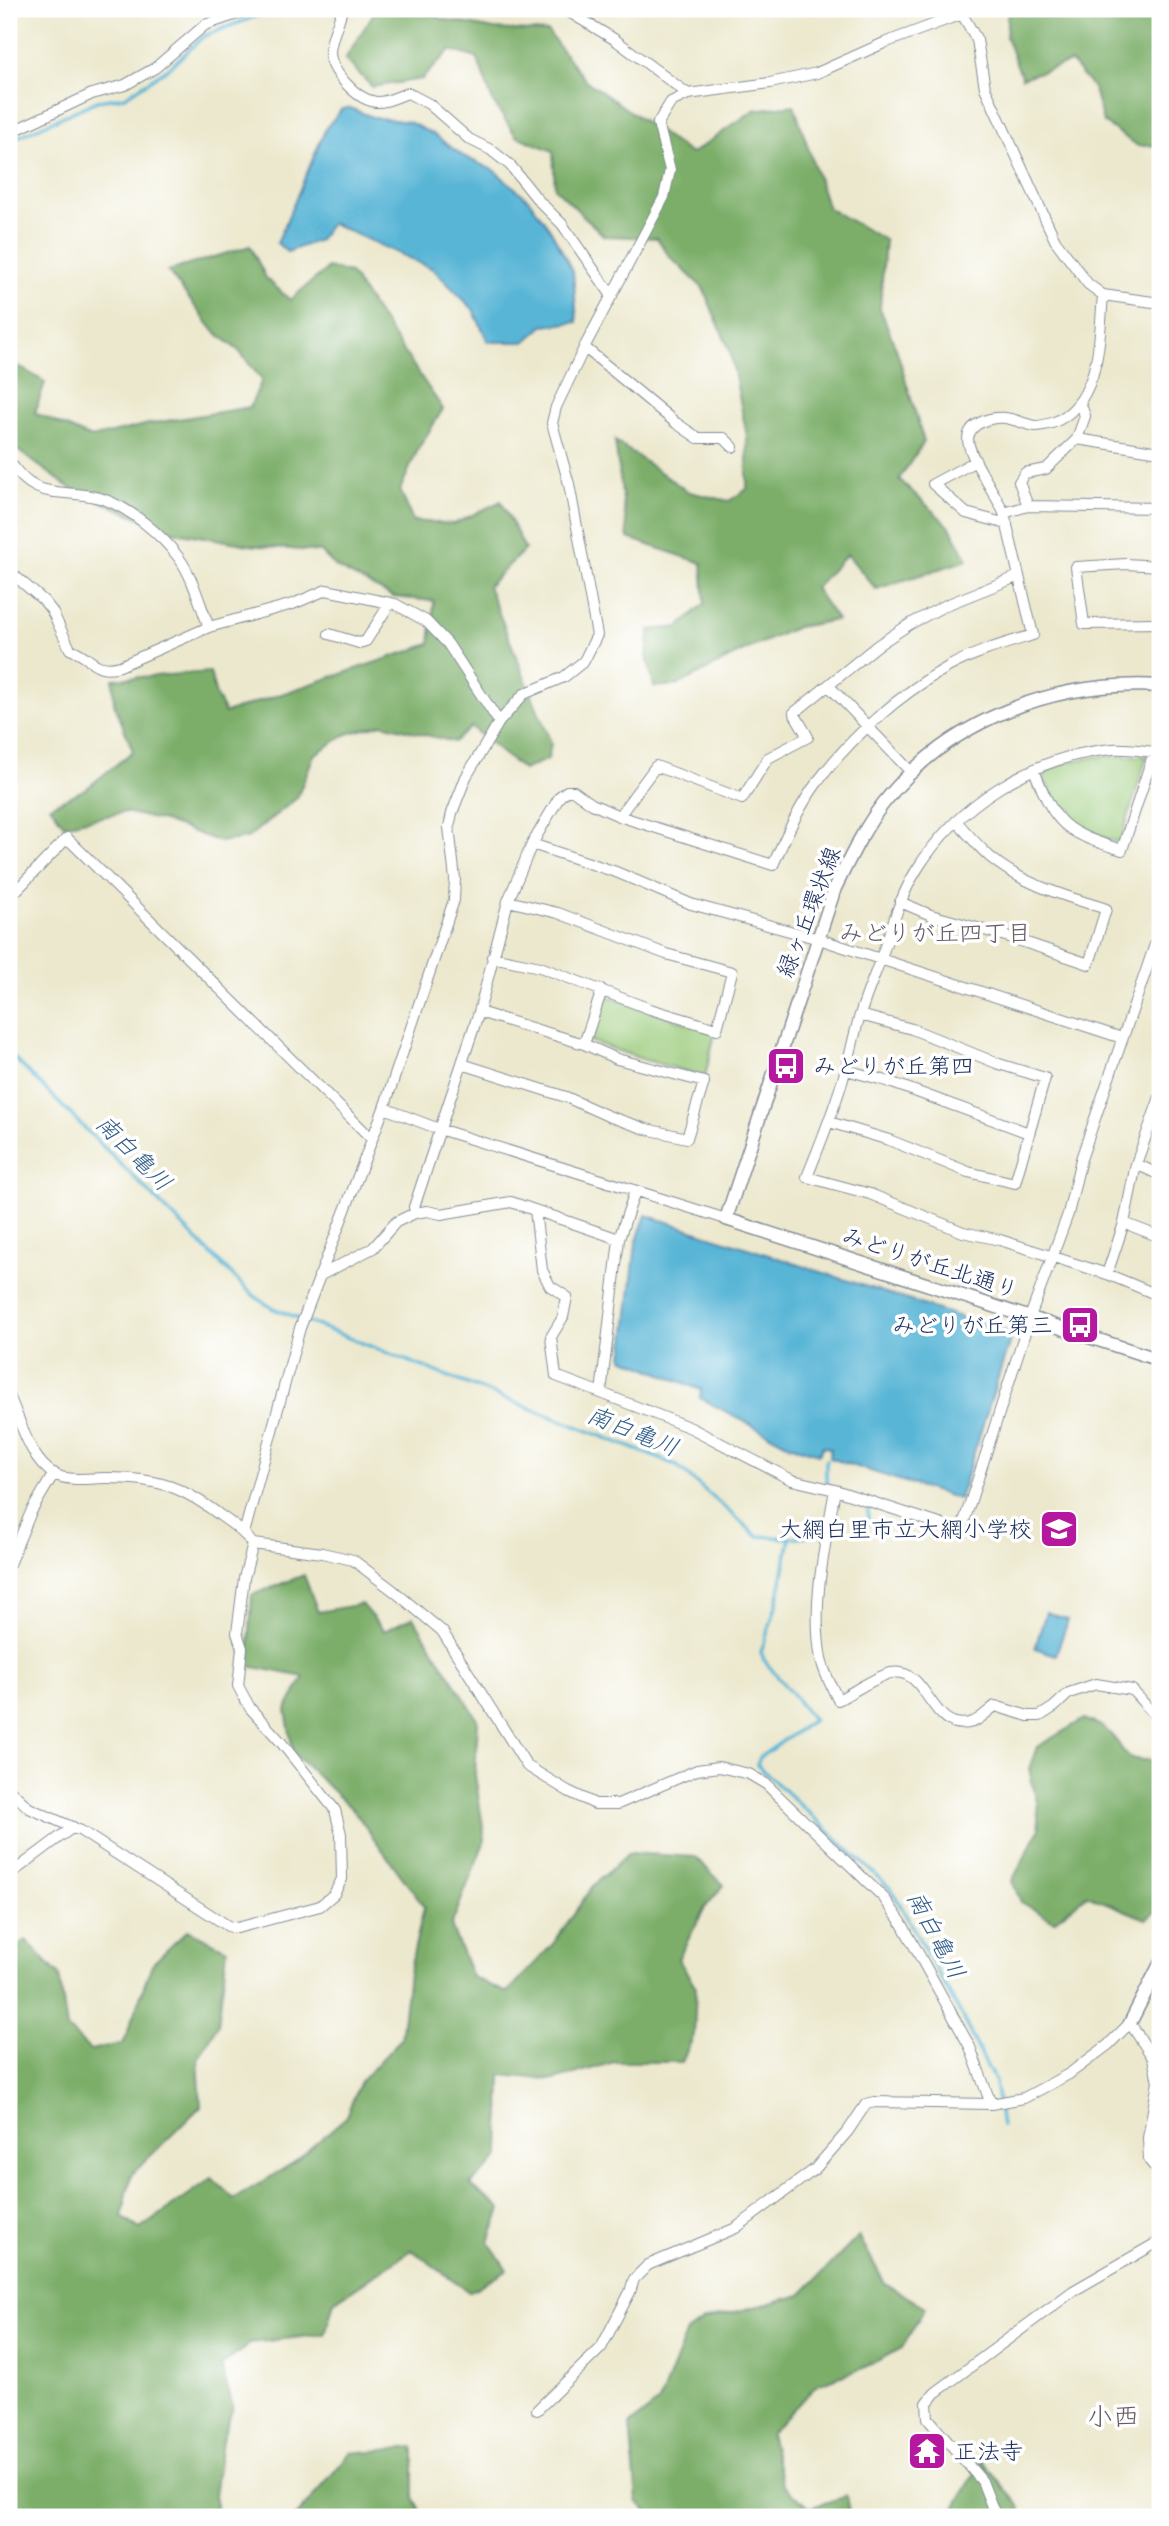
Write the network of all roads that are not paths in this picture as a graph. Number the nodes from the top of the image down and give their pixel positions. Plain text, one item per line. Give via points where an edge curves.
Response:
1 (251, 9) edge
2 (342, 9) edge
3 (564, 9) edge
4 (965, 11) edge
5 (688, 94) junction
6 (9, 133) edge
7 (1103, 295) junction
8 (612, 296) junction
9 (1160, 303) edge
10 (584, 347) junction
11 (1080, 402) junction
12 (1077, 439) junction
13 (733, 447) dead end
14 (1160, 452) edge
15 (9, 460) edge
16 (976, 461) junction
17 (1028, 506) junction
18 (1160, 508) edge
19 (1004, 513) junction
20 (1007, 524) junction
21 (1160, 566) edge
22 (9, 571) edge
23 (1019, 576) junction
24 (390, 603) junction
25 (1160, 623) edge
26 (209, 627) junction
27 (329, 634) dead end
28 (830, 686) junction
29 (1160, 686) edge
30 (499, 722) junction
31 (868, 727) junction
32 (1157, 753) edge
33 (1034, 769) junction
34 (912, 773) junction
35 (619, 816) junction
36 (956, 821) junction
37 (532, 844) junction
38 (9, 898) edge
39 (508, 901) junction
40 (900, 902) junction
41 (1160, 930) edge
42 (819, 939) junction
43 (492, 957) junction
44 (881, 958) junction
45 (602, 990) junction
46 (479, 1012) junction
47 (860, 1015) junction
48 (1122, 1038) junction
49 (584, 1044) junction
50 (462, 1063) junction
51 (846, 1070) junction
52 (1160, 1097) edge
53 (384, 1108) junction
54 (1158, 1111) edge
55 (829, 1122) junction
56 (439, 1129) junction
57 (1029, 1133) junction
58 (372, 1139) junction
59 (1136, 1164) junction
60 (1160, 1175) edge
61 (635, 1191) junction
62 (535, 1209) junction
63 (415, 1213) junction
64 (726, 1219) junction
65 (1124, 1223) junction
66 (1160, 1237) edge
67 (619, 1238) junction
68 (1054, 1257) junction
69 (1107, 1274) junction
70 (319, 1276) junction
71 (1160, 1296) edge
72 (1030, 1317) junction
73 (1160, 1360) edge
74 (601, 1393) junction
75 (9, 1396) edge
76 (54, 1474) junction
77 (835, 1490) junction
78 (244, 1533) junction
79 (253, 1544) junction
80 (9, 1564) edge
81 (1160, 1721) edge
82 (9, 1791) edge
83 (73, 1827) junction
84 (9, 1872) edge
85 (1160, 1964) edge
86 (1130, 2023) junction
87 (991, 2105) junction
88 (1160, 2173) edge
89 (1160, 2241) edge
90 (537, 2410) dead end
91 (996, 2517) edge

1 - 6 street via 205,25 155,68 125,85 92,94
2 - 8 street via 330,49 331,62 353,90 379,103 408,93 419,98 510,165 562,224
3 - 5 street via 614,39
4 - 5 street via 817,73
4 - 7 street via 977,40 985,88 1055,240 1088,284
5 - 8 street via 671,102 658,123 670,170 664,197
7 - 9 street
7 - 11 street via 1098,346
8 - 10 street
10 - 13 street via 698,438 724,438
10 - 30 street via 552,423 569,484 597,635 584,661 564,677 524,694
11 - 12 street via 1084,416
11 - 16 street via 1072,413 1038,426 1003,418 979,423 972,427 968,439
12 - 14 street
12 - 17 street via 1046,469 1025,473 1019,482
15 - 26 street via 27,483 102,499 142,521 179,559
16 - 19 street
16 - 20 street via 933,484 966,513
17 - 18 street
17 - 19 street
19 - 20 street
20 - 23 street
21 - 25 street via 1076,567 1084,625
22 - 26 street via 52,611 70,649 83,653 98,667 120,666
23 - 28 street via 910,624
23 - 31 street via 1033,635 948,667
24 - 26 street via 326,590
24 - 27 street via 366,641
24 - 30 street via 426,621 440,636
28 - 31 street
28 - 35 street via 794,713 808,737 768,758 742,799 656,766
29 - 34 street, 緑ヶ丘環状線 via 1125,684 1040,698 964,733
30 - 53 street via 466,777 452,813 454,900
31 - 34 street
31 - 35 street via 819,780 793,821 774,865
32 - 33 street via 1114,749
32 - 33 street via 1122,850 1082,838 1061,822 1047,804
33 - 36 street via 1001,786
34 - 42 street, 緑ヶ丘環状線 via 883,804 851,855
35 - 37 street via 567,791
36 - 40 street via 914,873
36 - 40 street via 990,857 1015,875 1106,909 1089,964
37 - 39 street
37 - 42 street via 691,904
38 - 58 street via 67,838
39 - 43 street
39 - 45 street via 558,913 666,954 732,972 717,1029
40 - 44 street
41 - 48 street
42 - 44 street
42 - 64 street, 緑ヶ丘環状線
43 - 45 street via 540,967
43 - 46 street
44 - 47 street
44 - 48 street
45 - 49 street
46 - 49 street
46 - 50 street
47 - 51 street
47 - 57 street via 912,1029 1045,1078
48 - 68 street
49 - 50 street via 617,1059 704,1082 687,1138 621,1121 566,1097
50 - 56 street
51 - 55 street
51 - 57 street
52 - 54 street
53 - 56 street
53 - 58 street
54 - 59 street
55 - 57 street via 968,1172 1015,1183
55 - 68 street via 807,1177 870,1194 963,1232
56 - 61 street
56 - 63 street
58 - 70 street
59 - 60 street
59 - 65 street
61 - 64 street
61 - 67 street
62 - 63 street via 511,1202 441,1214
62 - 67 street
62 - 74 street via 542,1270 550,1286 567,1297 563,1317 551,1337 556,1376
63 - 70 street via 396,1222 373,1248
64 - 72 street, みどりが丘北通り
65 - 66 street
65 - 69 street
67 - 74 street
68 - 69 street
68 - 72 street
69 - 71 street
70 - 78 street via 300,1328
72 - 73 street, みどりが丘北通り
72 - 77 street via 961,1531
74 - 77 street via 691,1428 792,1480
75 - 76 street via 39,1460
76 - 78 street via 162,1483 195,1496
76 - 80 street via 31,1512
77 - 81 street via 818,1618 822,1662 838,1700 891,1673 912,1675 942,1716 964,1723 975,1721 995,1706 1040,1716 1069,1693 1096,1684 1132,1690
78 - 79 street
79 - 83 street via 237,1633 242,1648 238,1686 250,1708 335,1810 341,1834 342,1879 334,1894 320,1906 237,1928 228,1926
79 - 87 street via 353,1560 394,1591 442,1632 527,1766 594,1804 618,1804 697,1770 719,1767 749,1774 766,1784 884,1898 901,1922 971,2047
82 - 83 street via 29,1808
83 - 84 street
85 - 86 street
86 - 87 street via 1108,2045 1053,2084 1024,2098
86 - 88 street via 1153,2058 1158,2082 1148,2138 1149,2160
87 - 90 street via 866,2104 815,2169 736,2228 658,2260 641,2272 601,2348
89 - 91 street via 1073,2291 927,2403 928,2418 982,2481

